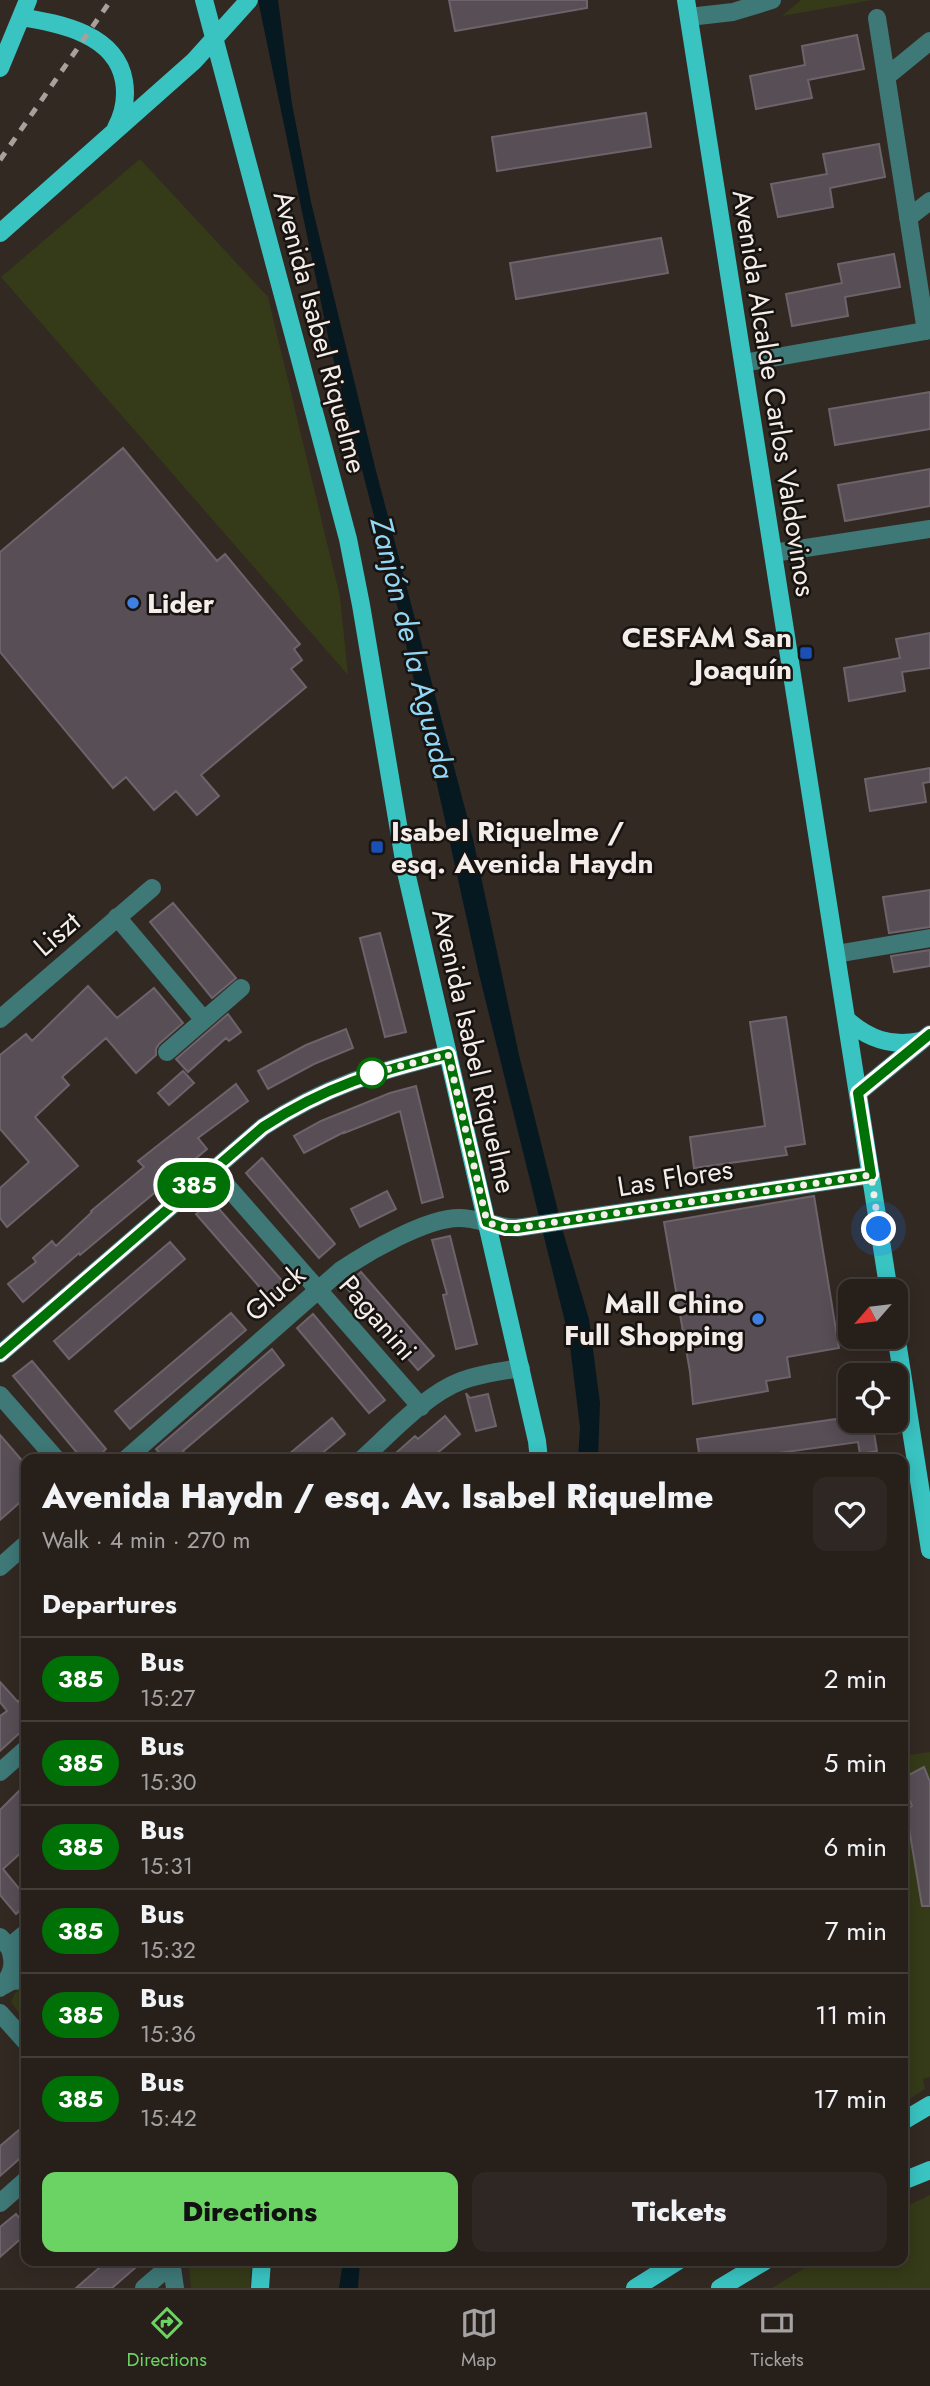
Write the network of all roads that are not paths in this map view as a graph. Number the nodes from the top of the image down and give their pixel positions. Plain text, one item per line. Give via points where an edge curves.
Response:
1 (204, 0) edge
2 (249, 0) edge
3 (772, 0) edge
4 (25, 8) edge
5 (687, 8) edge
6 (877, 18) dead end
7 (214, 40) junction
8 (930, 41) edge
9 (0, 68) edge
10 (886, 77) junction
11 (113, 134) junction
12 (930, 201) edge
13 (908, 218) junction
14 (0, 233) edge
15 (928, 331) edge
16 (743, 363) junction
17 (930, 529) edge
18 (773, 553) junction
19 (152, 888) dead end
20 (117, 917) junction
21 (930, 938) edge
22 (836, 954) junction
23 (241, 988) dead end
24 (0, 1019) edge
25 (846, 1019) junction
26 (204, 1020) junction
27 (925, 1037) edge
28 (167, 1052) dead end
29 (448, 1054) junction
30 (858, 1093) junction
31 (212, 1169) junction
32 (871, 1175) junction
33 (487, 1222) junction
34 (887, 1279) edge
35 (318, 1290) junction
36 (898, 1349) edge
37 (0, 1354) edge
38 (521, 1368) junction
39 (0, 1395) edge
40 (421, 1407) junction
41 (52, 1454) edge
42 (132, 1454) edge
43 (368, 1454) edge
44 (538, 1454) edge
45 (21, 1548) edge
46 (930, 1549) edge
47 (0, 1567) edge
48 (21, 1753) edge
49 (0, 1772) edge
50 (5, 1942) edge
51 (21, 1961) edge
52 (21, 1981) edge
53 (1, 1987) edge
54 (0, 2013) edge
55 (21, 2036) edge
56 (930, 2105) edge
57 (908, 2118) edge
58 (930, 2170) edge
59 (908, 2179) edge
60 (21, 2184) edge
61 (0, 2203) edge
62 (168, 2266) edge
63 (172, 2266) edge
64 (262, 2266) edge
65 (670, 2266) edge
66 (757, 2266) edge
67 (144, 2288) edge
68 (175, 2288) edge
69 (260, 2288) edge
70 (635, 2288) edge
71 (720, 2288) edge

1 - 7 main road, Avenida Isabel Riquelme
2 - 7 main road
3 - 5 street via 733,12
4 - 9 main road
4 - 11 main road via 111,52 125,89 123,114
5 - 16 main road, Avenida Alcalde Carlos Valdovinos
6 - 10 street
7 - 11 main road
7 - 29 main road, Avenida Isabel Riquelme via 348,539 406,872
8 - 10 street
10 - 13 street
11 - 14 main road
12 - 13 street
13 - 15 street
15 - 16 street
16 - 18 main road, Avenida Alcalde Carlos Valdovinos
17 - 18 street
18 - 22 main road, Avenida Alcalde Carlos Valdovinos
19 - 20 street, Liszt
20 - 24 street, Liszt
20 - 26 street, Liszt
21 - 22 street
22 - 25 main road, Avenida Alcalde Carlos Valdovinos
23 - 26 street
25 - 27 main road via 877,1039 900,1043
25 - 30 main road, Avenida Alcalde Carlos Valdovinos
26 - 28 street
27 - 30 street
29 - 31 street via 362,1076 311,1098 263,1127
29 - 33 main road, Avenida Isabel Riquelme
30 - 32 main road, Avenida Alcalde Carlos Valdovinos
31 - 35 street, Paganini
31 - 37 street
32 - 33 street, Las Flores via 523,1227
32 - 34 main road, Avenida Alcalde Carlos Valdovinos
33 - 35 street, Gluck via 458,1218 414,1231 374,1248
33 - 38 main road, Avenida Isabel Riquelme
35 - 40 street, Paganini
35 - 42 street, Gluck
36 - 46 main road
38 - 40 street via 462,1381
38 - 44 main road, Avenida Isabel Riquelme
39 - 41 street
40 - 43 street
45 - 47 street
48 - 49 street
50 - 51 street
50 - 53 street via 12,1954 12,1969
52 - 53 street
54 - 55 street
56 - 57 main road
58 - 59 main road
60 - 61 street
62 - 67 street
63 - 68 street
64 - 69 main road
65 - 70 main road
66 - 71 main road

